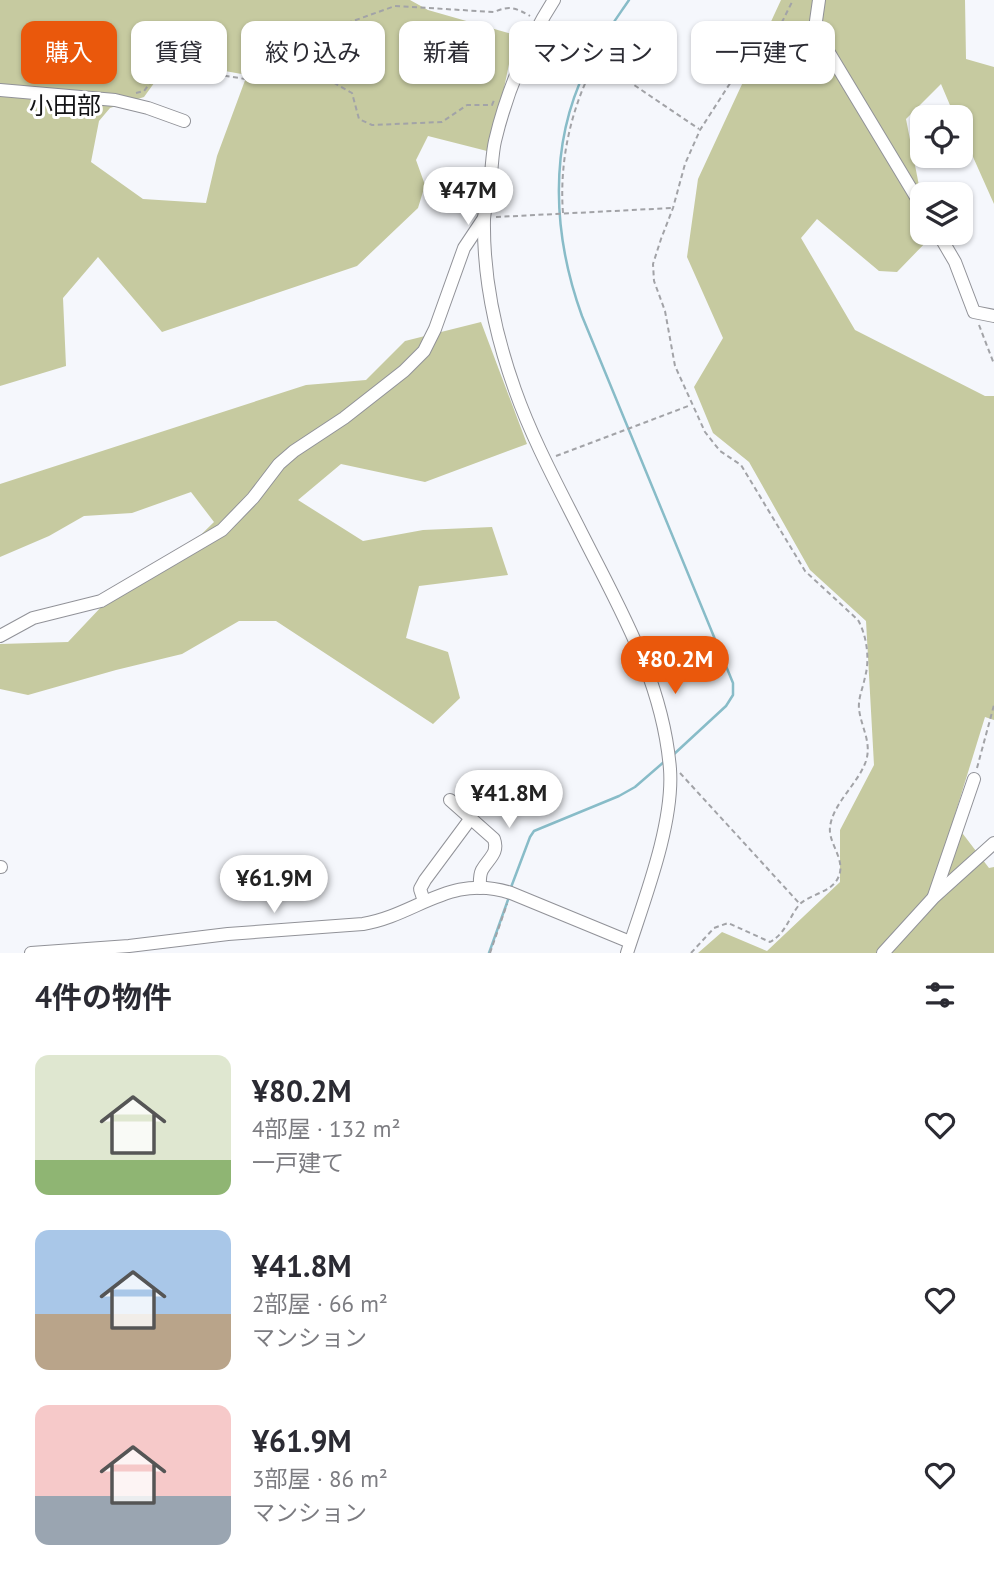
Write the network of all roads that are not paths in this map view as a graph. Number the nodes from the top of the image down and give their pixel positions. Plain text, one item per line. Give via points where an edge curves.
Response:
1 (554, 0) edge
2 (819, 0) edge
3 (0, 90) edge
4 (184, 121) dead end
5 (910, 187) edge
6 (484, 218) junction
7 (945, 245) edge
8 (994, 316) edge
9 (0, 636) edge
10 (974, 779) road end
11 (450, 800) dead end
12 (471, 818) junction
13 (994, 843) edge
14 (480, 888) junction
15 (934, 897) junction
16 (424, 901) junction
17 (629, 947) edge
18 (31, 953) edge
19 (883, 953) edge

1 - 6 street via 523,61 495,141
2 - 5 street via 819,36
3 - 4 street via 115,100
6 - 9 street via 464,248 424,351 344,418 294,450 222,530 101,601 33,618
6 - 17 street via 500,339 515,391 615,595 663,716 670,766 667,810
7 - 8 street via 974,312
10 - 15 street
11 - 12 street
12 - 14 street via 496,843 497,850 480,874
12 - 16 street via 425,880 421,889
13 - 15 street
14 - 16 street
14 - 17 street via 511,893
15 - 19 street
16 - 18 street via 363,924

